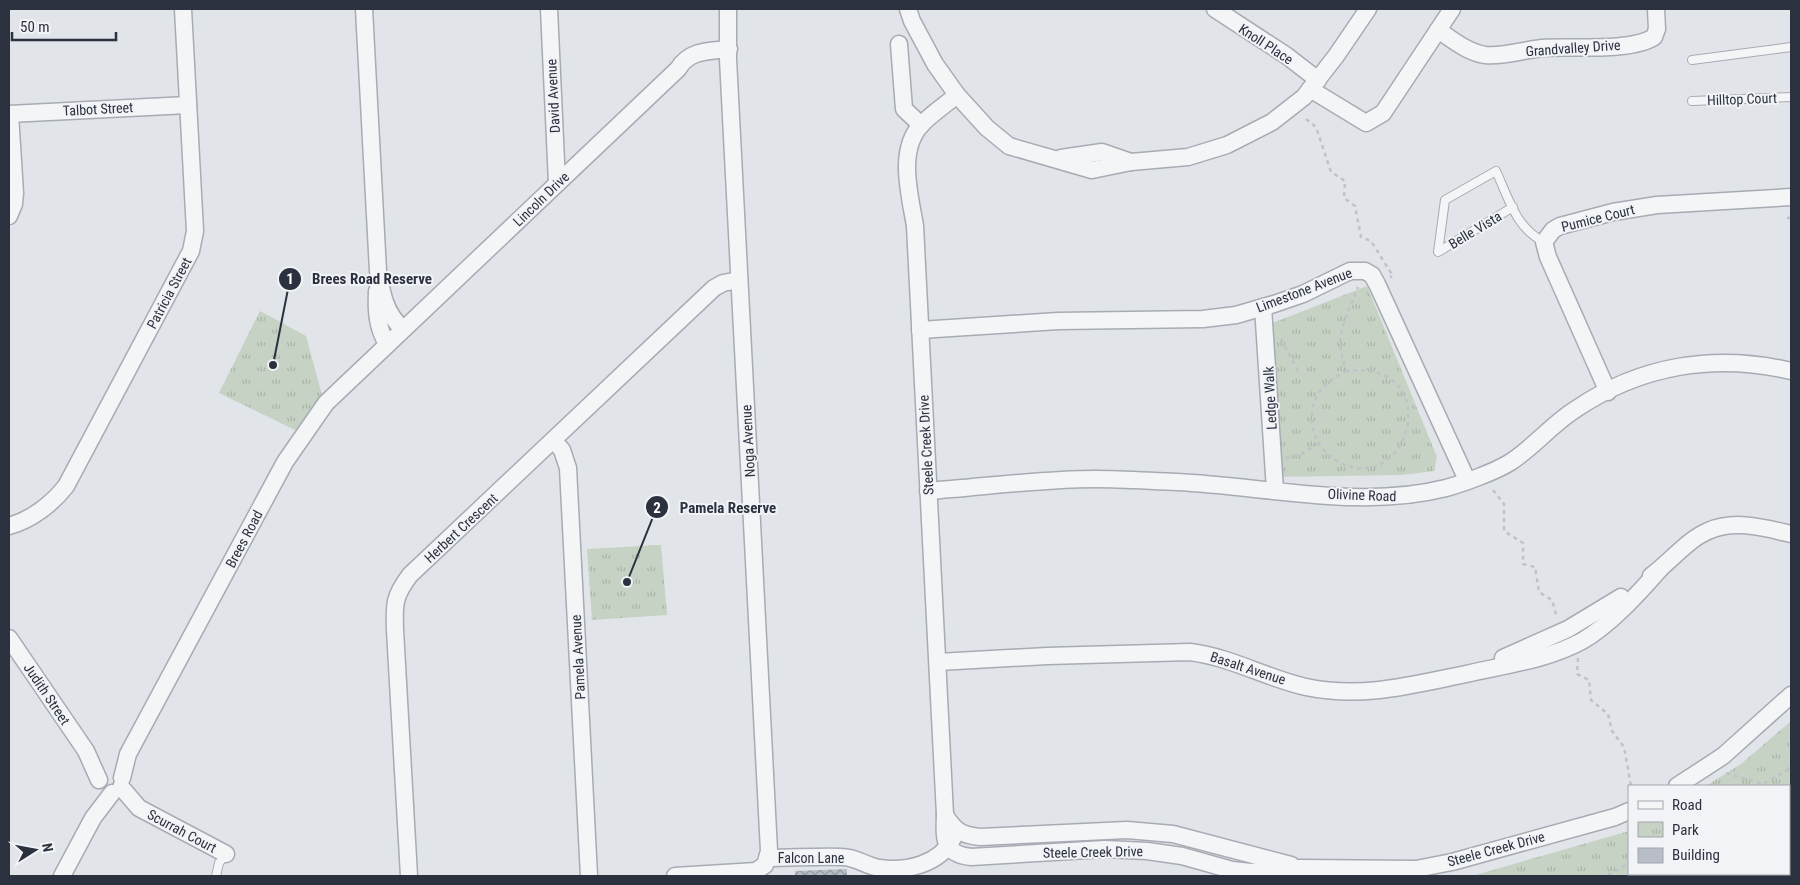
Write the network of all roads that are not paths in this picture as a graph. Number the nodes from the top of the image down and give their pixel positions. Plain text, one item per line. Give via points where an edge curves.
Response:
1 (183, 9) edge
2 (364, 9) edge
3 (548, 9) edge
4 (730, 9) edge
5 (908, 9) edge
6 (1215, 9) edge
7 (1368, 9) edge
8 (1452, 9) edge
9 (1656, 9) edge
10 (1438, 30) junction
11 (899, 44) dead end
12 (1791, 47) edge
13 (729, 54) junction
14 (1692, 60) dead end
15 (1314, 84) junction
16 (957, 95) junction
17 (1791, 98) edge
18 (1692, 101) dead end
19 (188, 105) junction
20 (10, 114) edge
21 (921, 125) junction
22 (557, 183) junction
23 (1791, 197) edge
24 (1513, 207) junction
25 (9, 216) edge
26 (1544, 242) junction
27 (378, 271) junction
28 (739, 280) junction
29 (1263, 307) junction
30 (403, 328) junction
31 (920, 330) junction
32 (387, 344) junction
33 (1791, 371) edge
34 (1608, 392) junction
35 (554, 441) junction
36 (1467, 480) junction
37 (1275, 490) junction
38 (928, 491) junction
39 (9, 526) edge
40 (1791, 534) edge
41 (9, 638) edge
42 (938, 662) junction
43 (1791, 695) edge
44 (111, 782) junction
45 (1679, 785) edge
46 (1628, 811) edge
47 (945, 815) junction
48 (956, 832) junction
49 (948, 847) junction
50 (226, 854) joint
51 (763, 868) edge
52 (1300, 868) junction
53 (1270, 874) edge
54 (62, 876) edge
55 (216, 876) edge
56 (409, 876) edge
57 (589, 876) edge
58 (675, 876) edge

1 - 19 street, Patricia Street
2 - 27 street
3 - 22 street, David Avenue
4 - 13 street, Noga Avenue
5 - 16 street via 935,64
6 - 15 street, Knoll Place via 1287,56
7 - 15 street
8 - 10 street
9 - 10 street, Grandvalley Drive via 1654,37 1646,42 1626,45 1541,48 1486,55 1471,51
10 - 15 street, Knoll Place via 1384,113 1366,123
11 - 21 street via 904,109
12 - 14 lane
13 - 22 street, Lincoln Drive via 706,51 688,57
13 - 28 street, Noga Avenue
15 - 16 street via 1304,97 1272,122 1227,145 1188,157 1132,162 1092,170 1009,146
16 - 21 street, Steele Creek Drive
17 - 18 lane, Hilltop Court
19 - 20 street, Talbot Street
19 - 39 street, Patricia Street via 195,230 191,251 66,486 30,518
20 - 25 street via 15,193
21 - 31 street, Steele Creek Drive via 909,142 907,172 915,226
22 - 30 street, Lincoln Drive
23 - 26 street, Pumice Court via 1657,205 1613,212 1560,226 1548,234
24 - 24 lane, Belle Vista via 1496,171 1445,200 1438,252
24 - 26 lane, Belle Vista via 1522,226 1531,236
26 - 34 street via 1553,271
27 - 30 street via 387,309
27 - 32 street via 376,316
28 - 35 street, Herbert Crescent via 714,288
28 - 51 street, Noga Avenue
29 - 31 street, Limestone Avenue via 1236,315 1203,319 1058,321
29 - 36 street, Limestone Avenue via 1304,294 1350,271 1359,270 1372,275
29 - 37 street, Ledge Walk
30 - 32 street, Lincoln Drive
31 - 38 street, Steele Creek Drive
32 - 44 street, Brees Road via 326,403 293,449
33 - 34 street, Olivine Road via 1754,364 1698,363 1634,377
34 - 36 street, Olivine Road via 1576,408 1509,463
35 - 56 street, Herbert Crescent via 410,575 394,603
35 - 57 street, Pamela Avenue via 562,450 568,468
36 - 37 street, Olivine Road via 1399,497
37 - 38 street, Olivine Road via 1094,479
38 - 42 street, Steele Creek Drive
40 - 42 street, Basalt Avenue via 1753,525 1708,530 1660,569 1596,614 1568,629 1467,673 1387,691 1357,693 1305,687 1236,662 1190,652
41 - 44 street, Judith Street
42 - 47 street, Steele Creek Drive
43 - 45 street via 1723,756
44 - 50 street, Scurrah Court via 139,808
44 - 54 street, Brees Road
46 - 52 street, Steele Creek Drive via 1416,869
47 - 48 street
47 - 49 street, Steele Creek Drive via 944,837
48 - 49 street, Falcon Lane
48 - 52 street, Steele Creek Drive via 980,837 1127,830 1173,834
49 - 51 street, Falcon Lane via 932,861 896,868 879,868 854,858
49 - 53 street, Steele Creek Drive via 961,856 971,857 1105,849 1147,850 1232,870
50 - 55 lane via 219,863
51 - 58 street, Falcon Lane via 743,873
52 - 53 street, Steele Creek Drive

